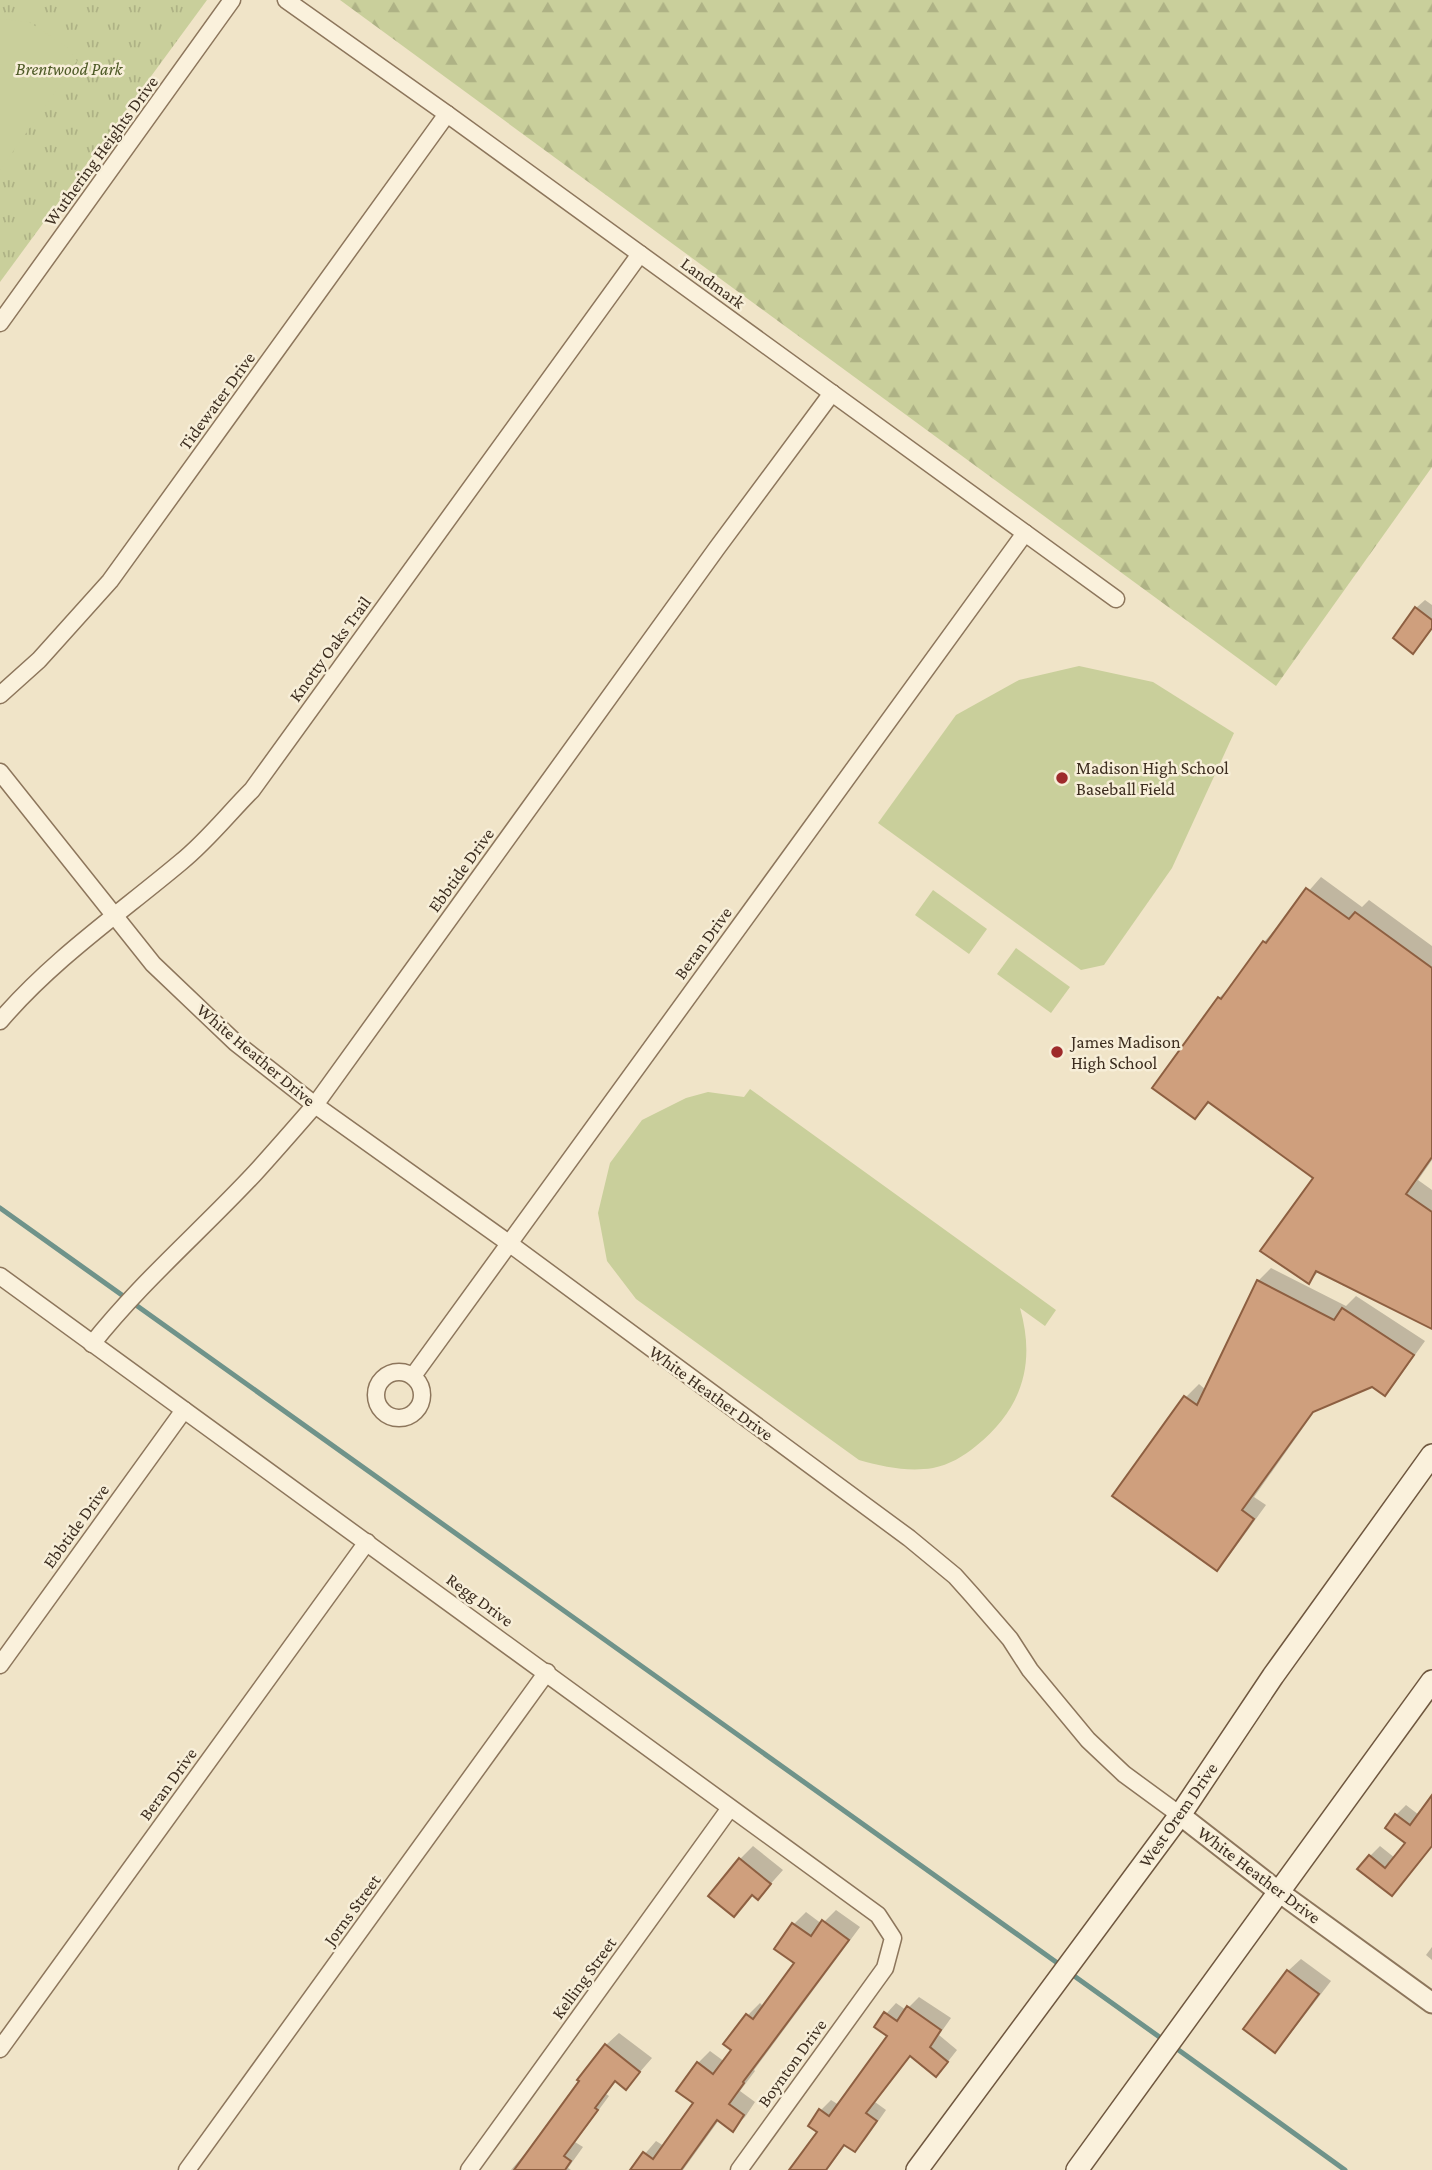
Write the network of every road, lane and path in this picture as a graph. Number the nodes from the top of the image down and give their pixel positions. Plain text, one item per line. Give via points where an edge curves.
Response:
1 (232, 0) edge
2 (286, 0) edge
3 (447, 114) junction
4 (640, 254) junction
5 (0, 323) edge
6 (832, 393) junction
7 (1025, 533) junction
8 (1116, 599) dead end
9 (0, 695) edge
10 (0, 772) edge
11 (113, 915) junction
12 (0, 1021) edge
13 (315, 1105) junction
14 (510, 1244) junction
15 (1, 1279) edge
16 (92, 1344) junction
17 (413, 1376) dead end
18 (184, 1410) junction
19 (1432, 1455) edge
20 (367, 1542) junction
21 (0, 1665) edge
22 (547, 1672) junction
23 (1432, 1681) edge
24 (730, 1808) junction
25 (1180, 1815) junction
26 (1279, 1892) junction
27 (877, 1978) joint
28 (1432, 2003) edge
29 (0, 2049) edge
30 (187, 2170) edge
31 (468, 2170) edge
32 (738, 2170) edge
33 (917, 2170) edge
34 (1077, 2170) edge

1 - 5 street, Wuthering Heights Drive
2 - 3 street, Landmark
3 - 4 street, Landmark
3 - 9 street, Tidewater Drive via 110,581 39,660
4 - 6 street, Landmark
4 - 11 street, Knotty Oaks Trail via 253,789 183,860
6 - 7 street, Landmark
6 - 13 street, Ebbtide Drive
7 - 8 street, Landmark
7 - 14 street, Beran Drive
10 - 11 street, White Heather Drive
11 - 12 street, Knotty Oaks Trail via 66,954
11 - 13 street, White Heather Drive via 153,964 236,1043
13 - 14 street, White Heather Drive
13 - 16 street, Ebbtide Drive
14 - 17 street, Beran Drive
14 - 25 street, White Heather Drive via 955,1576 1088,1740 1124,1774
15 - 16 street, Regg Drive
16 - 18 street, Regg Drive
18 - 20 street, Regg Drive
18 - 21 street, Ebbtide Drive
19 - 25 main road, West Orem Drive via 1273,1676
20 - 22 street, Regg Drive
20 - 29 street, Beran Drive
22 - 24 street, Regg Drive
22 - 30 street, Jorns Street
23 - 26 main road
24 - 27 street, Regg Drive via 878,1915 893,1938 885,1968
24 - 31 street, Kelling Street
25 - 26 street, White Heather Drive
25 - 33 main road, West Orem Drive
26 - 28 street, White Heather Drive
26 - 34 main road
27 - 32 street, Boynton Drive

